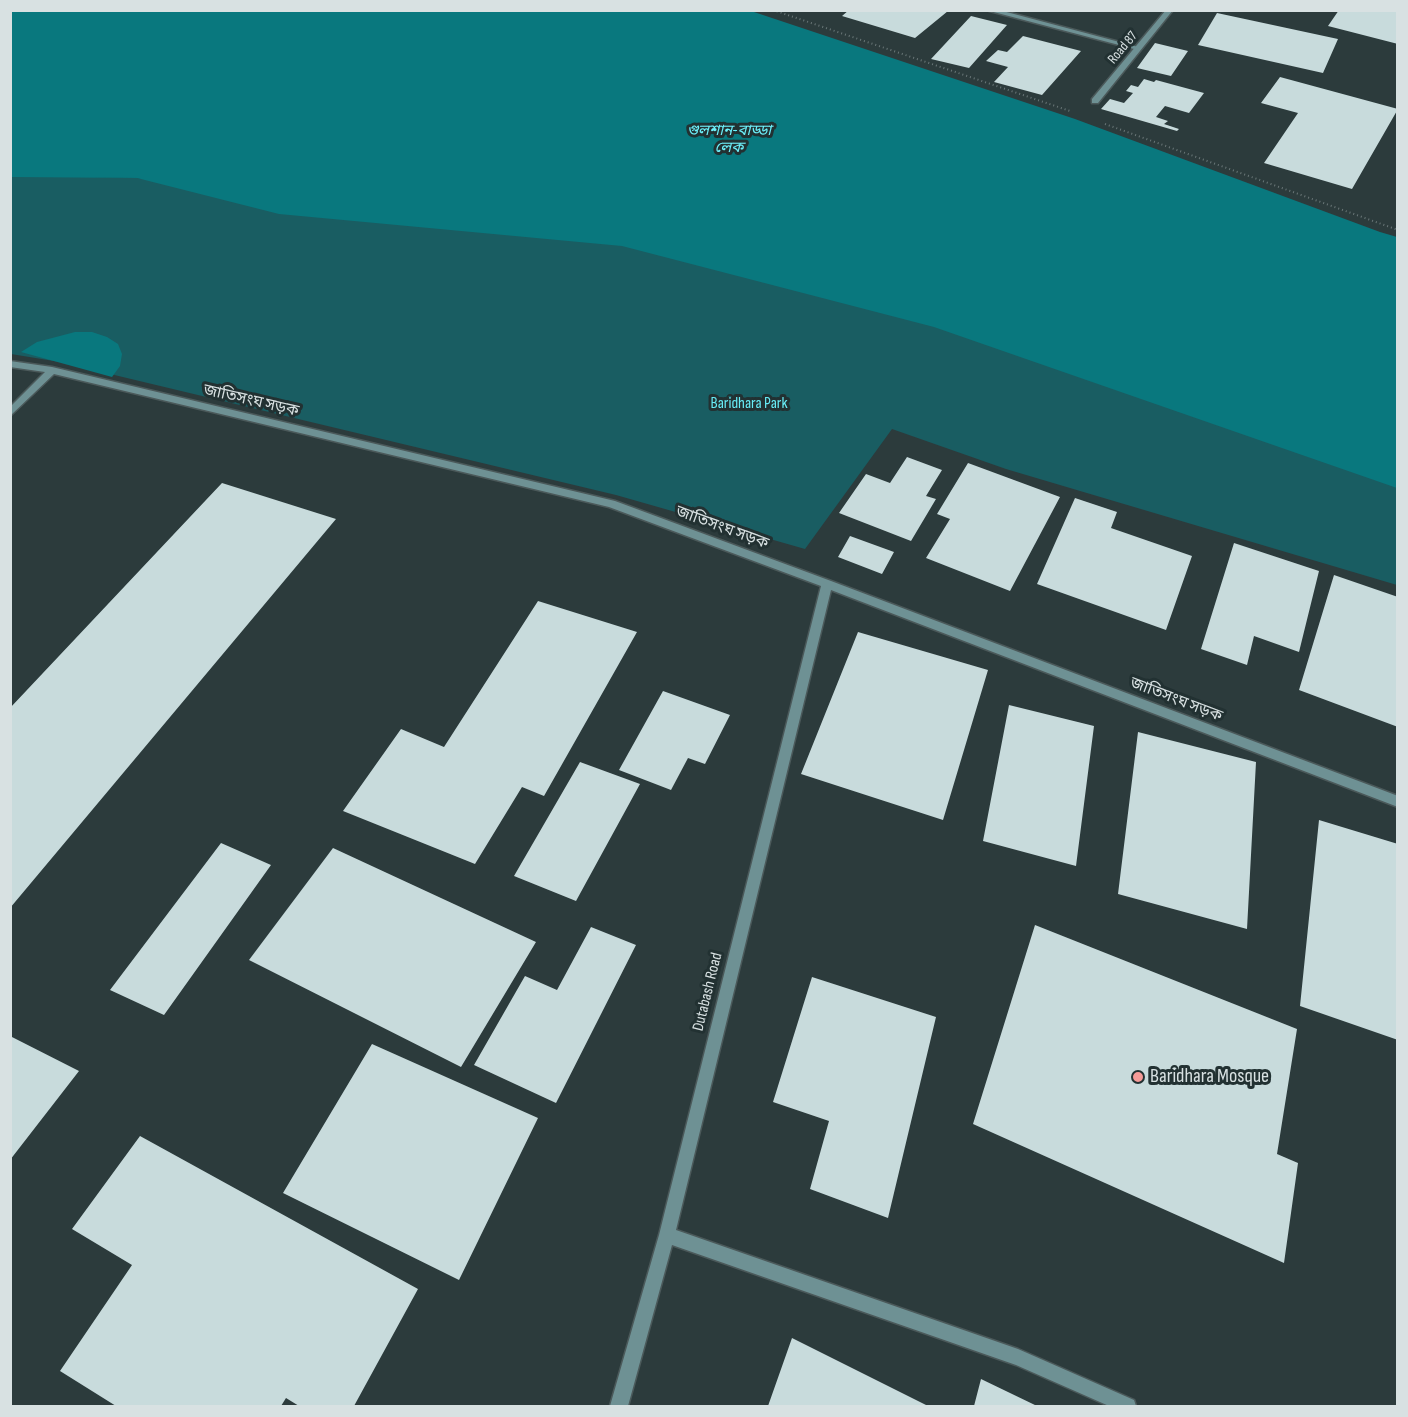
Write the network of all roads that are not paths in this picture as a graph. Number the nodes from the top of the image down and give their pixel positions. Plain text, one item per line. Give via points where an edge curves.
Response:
1 (989, 10) edge
2 (1170, 10) edge
3 (1138, 48) junction
4 (1095, 101) dead end
5 (10, 364) edge
6 (52, 370) junction
7 (10, 413) edge
8 (826, 584) junction
9 (1398, 802) edge
10 (667, 1235) junction
11 (619, 1407) edge
12 (1128, 1407) edge

1 - 3 street
2 - 3 street, Road 87
3 - 4 street, Road 87
5 - 6 street, জাতিসংঘ সড়ক
6 - 7 street
6 - 8 street, জাতিসংঘ সড়ক via 611,504
8 - 9 street, জাতিসংঘ সড়ক
8 - 10 street, Dutabash Road
10 - 11 street, Dutabash Road
10 - 12 street via 1018,1358

